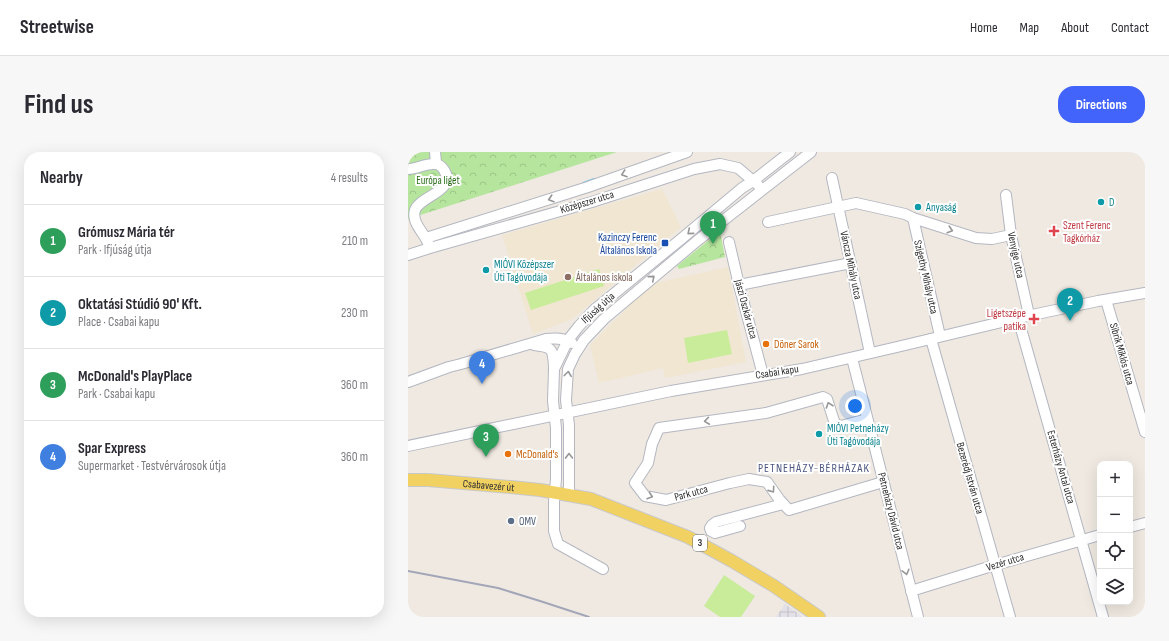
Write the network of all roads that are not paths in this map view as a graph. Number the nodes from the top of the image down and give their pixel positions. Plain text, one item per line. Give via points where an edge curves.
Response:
1 (435, 152) edge
2 (687, 152) edge
3 (790, 152) edge
4 (811, 152) edge
5 (436, 163) junction
6 (651, 164) junction
7 (775, 164) junction
8 (796, 164) junction
9 (738, 168) junction
10 (408, 170) edge
11 (832, 178) dead end
12 (655, 181) junction
13 (592, 185) junction
14 (757, 185) junction
15 (742, 188) junction
16 (1006, 195) dead end
17 (592, 202) junction
18 (745, 203) junction
19 (838, 207) junction
20 (913, 218) junction
21 (768, 222) dead end
22 (1011, 235) junction
23 (426, 238) junction
24 (729, 242) dead end
25 (430, 248) junction
26 (408, 255) edge
27 (851, 263) junction
28 (739, 285) junction
29 (1145, 293) edge
30 (1106, 300) junction
31 (1029, 315) junction
32 (1018, 318) junction
33 (936, 338) junction
34 (568, 340) junction
35 (530, 345) junction
36 (579, 347) junction
37 (870, 353) junction
38 (852, 358) junction
39 (554, 366) junction
40 (763, 375) junction
41 (408, 382) edge
42 (567, 413) junction
43 (554, 416) junction
44 (867, 419) junction
45 (1145, 432) edge
46 (408, 446) edge
47 (408, 480) edge
48 (884, 482) junction
49 (555, 492) junction
50 (569, 495) junction
51 (783, 504) junction
52 (1145, 523) edge
53 (740, 526) dead end
54 (1133, 526) edge
55 (1097, 536) edge
56 (1081, 540) junction
57 (995, 565) junction
58 (603, 569) dead end
59 (911, 591) junction
60 (819, 617) edge
61 (918, 617) edge
62 (1010, 617) edge
63 (1103, 617) edge

1 - 5 street
2 - 6 street, Középszer utca
3 - 7 street, Ifjúság útja
4 - 8 street, Ifjúság útja
5 - 10 street
5 - 23 street via 446,172 447,180 435,194 417,206 414,217
6 - 12 street
6 -> 13 street, Középszer utca
7 - 9 street, Középszer utca via 753,172
7 - 14 street, Ifjúság útja
8 - 14 street, Ifjúság útja
8 - 18 street, Ifjúság útja
9 - 12 street, Középszer utca via 720,164 694,168
9 - 14 street
9 - 15 street
11 - 19 street, Váncza Mihály utca
12 - 17 street, Középszer utca
13 - 17 street
13 -> 23 street, Középszer utca
14 - 15 street, Ifjúság útja
14 - 18 street
15 -> 34 street, Ifjúság útja via 594,310
16 - 22 street, Venyige utca
17 - 25 street, Középszer utca
36 -> 18 street, Ifjúság útja via 604,318
19 - 20 street via 856,203
19 - 21 street
19 - 27 street, Váncza Mihály utca
20 -> 22 street via 976,238 992,239
20 - 33 street, Szigethy Mihály utca
22 - 31 street, Venyige utca
23 - 25 street
24 - 28 street, Jászi Oszkár utca
25 - 26 street, Középszer utca
27 - 28 street
27 - 37 street, Váncza Mihály utca
28 - 40 street, Jászi Oszkár utca
29 - 30 street, Csabai kapu
30 - 31 street, Csabai kapu
30 - 45 street, Sibrik Miklós utca
31 - 32 street, Csabai kapu
32 - 33 street, Csabai kapu
32 - 56 street, Esterházy Antal utca
33 - 37 street, Csabai kapu
33 - 57 street, Bezerédj István utca
34 - 35 street via 546,339
34 - 36 street
34 - 39 street, Ifjúság útja
35 - 39 street via 549,348
35 - 41 street via 450,366
42 -> 36 street, Ifjúság útja via 568,369
37 - 38 street, Csabai kapu
38 - 40 street, Csabai kapu
38 - 44 street, Petneházy Dávid utca
39 - 43 street, Ifjúság útja
40 - 42 street, Csabai kapu
42 - 43 street, Csabai kapu
50 -> 42 street, Ifjúság útja
43 - 46 street, Csabai kapu
43 - 49 street, Ifjúság útja
44 - 48 street, Petneházy Dávid utca
44 -> 51 street, Park utca via 841,426 835,424 827,399 823,397 766,414 659,428 648,463 635,483 645,496 666,500 749,479 767,482
47 - 49 main road, Csabavezér út / 3 via 511,486
48 - 51 street via 789,510
48 -> 59 street, Petneházy Dávid utca
49 - 50 main road, Csabavezér út / 3
49 - 58 street, Ifjúság útja via 554,531 558,544
50 - 60 main road, 3 via 591,499 688,537 762,579
51 - 53 street via 716,522 710,528 715,533
52 - 54 street
55 - 56 street, Vezér utca
56 - 57 street, Vezér utca
56 - 63 street, Esterházy Antal utca
57 - 59 street, Vezér utca
57 - 62 street, Bezerédj István utca
59 - 61 street, Petneházy Dávid utca

